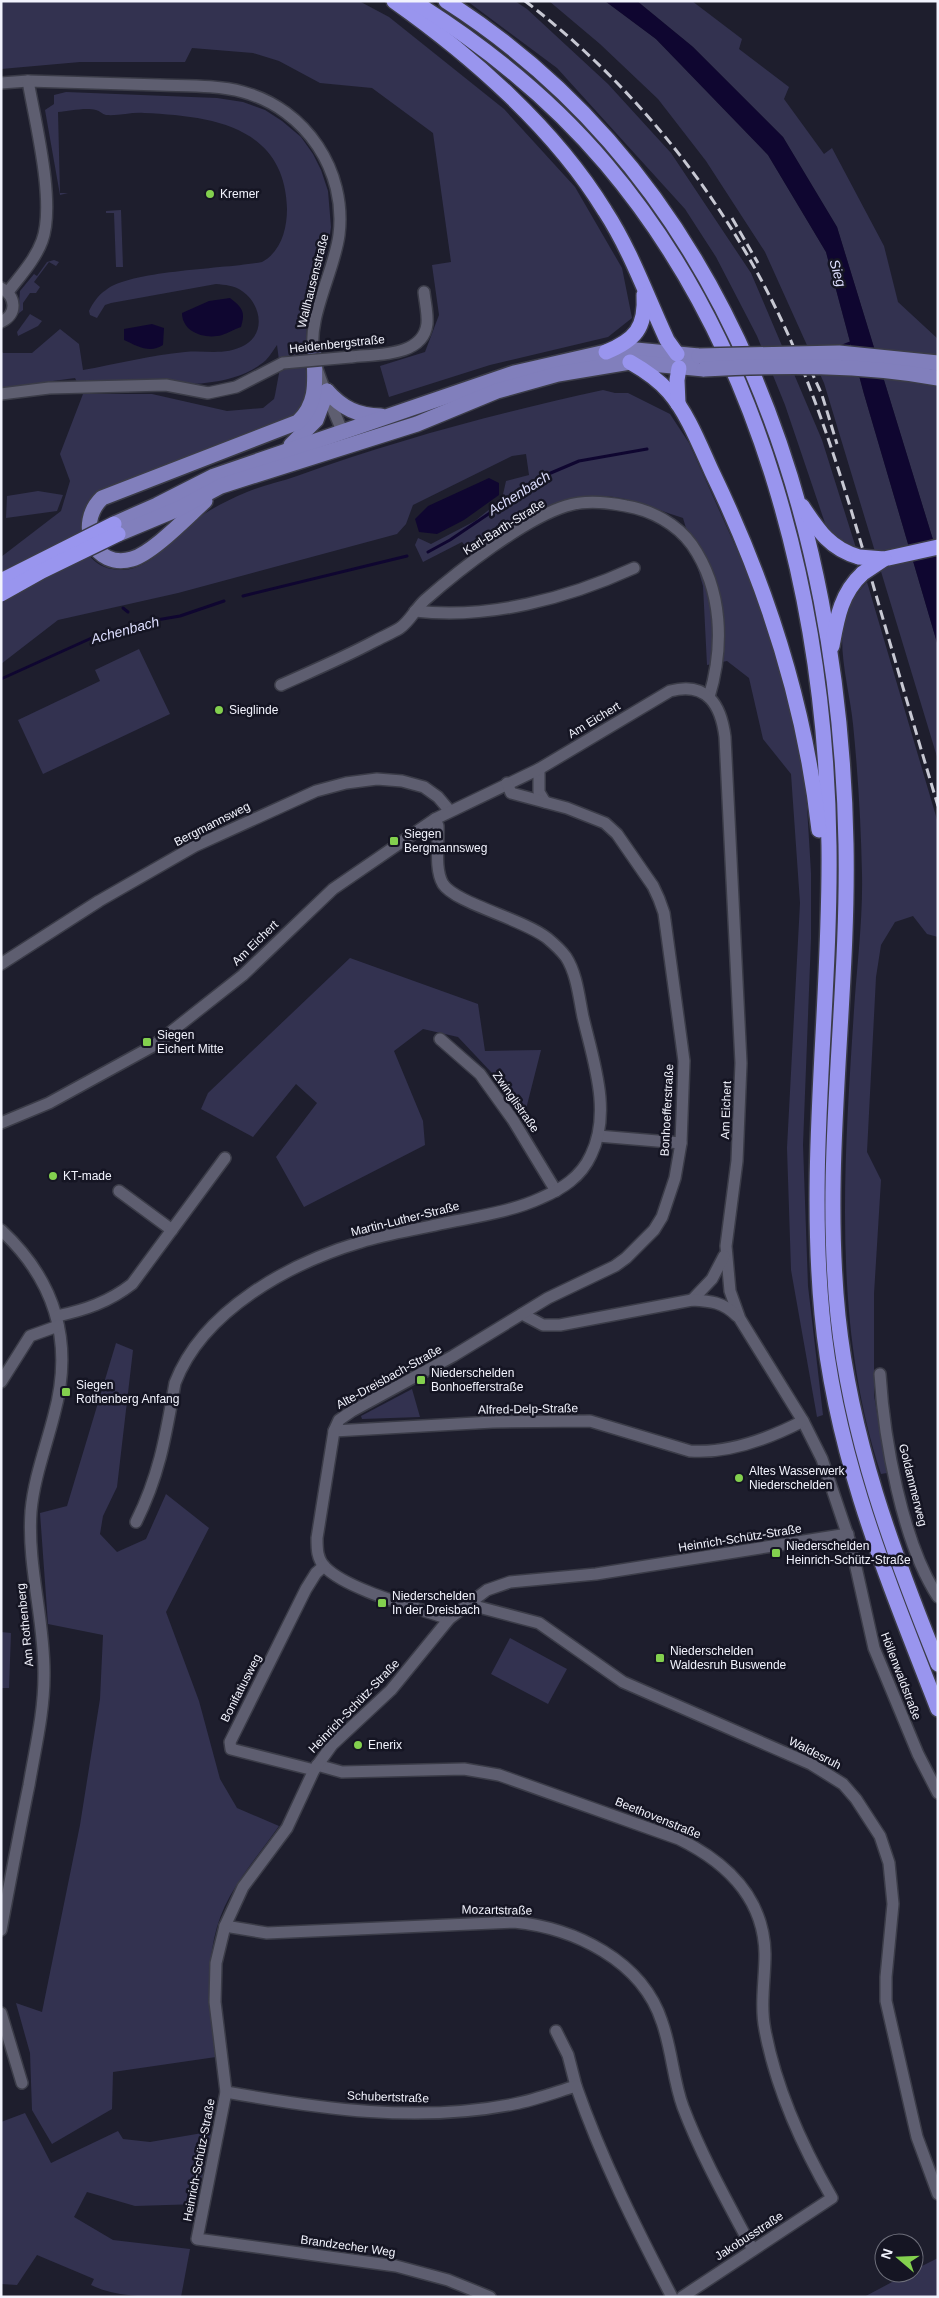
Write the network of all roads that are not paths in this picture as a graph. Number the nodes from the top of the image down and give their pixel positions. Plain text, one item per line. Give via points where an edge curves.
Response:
1 (394, 1) edge
2 (413, 1) edge
3 (446, 1) edge
4 (28, 81) junction
5 (1, 83) edge
6 (644, 289) junction
7 (5, 290) edge
8 (424, 292) dead end
9 (1, 322) edge
10 (606, 352) junction
11 (314, 356) junction
12 (678, 361) junction
13 (630, 362) junction
14 (702, 363) junction
15 (938, 363) edge
16 (938, 378) edge
17 (327, 391) junction
18 (1, 394) edge
19 (678, 404) junction
20 (390, 416) junction
21 (342, 431) junction
22 (347, 446) junction
23 (284, 450) junction
24 (221, 486) junction
25 (795, 495) junction
26 (116, 529) junction
27 (938, 547) edge
28 (884, 560) junction
29 (634, 568) dead end
30 (1, 581) edge
31 (1, 594) edge
32 (414, 611) junction
33 (830, 657) junction
34 (281, 685) dead end
35 (709, 697) junction
36 (539, 769) junction
37 (507, 784) junction
38 (545, 802) junction
39 (449, 810) junction
40 (435, 819) junction
41 (828, 938) junction
42 (1, 964) edge
43 (440, 1040) dead end
44 (1, 1123) edge
45 (598, 1136) junction
46 (680, 1143) junction
47 (225, 1158) dead end
48 (556, 1191) junction
49 (119, 1192) dead end
50 (1, 1230) edge
51 (172, 1230) junction
52 (726, 1246) junction
53 (707, 1286) junction
54 (730, 1291) junction
55 (692, 1300) junction
56 (714, 1301) junction
57 (522, 1314) junction
58 (740, 1319) junction
59 (58, 1321) junction
60 (880, 1374) dead end
61 (1, 1382) edge
62 (803, 1422) junction
63 (334, 1431) junction
64 (136, 1522) dead end
65 (848, 1534) junction
66 (324, 1566) junction
67 (938, 1597) edge
68 (468, 1604) junction
69 (449, 1620) junction
70 (938, 1664) edge
71 (938, 1709) edge
72 (315, 1768) junction
73 (938, 1793) edge
74 (225, 1926) junction
75 (1, 1930) edge
76 (1, 2013) edge
77 (556, 2031) dead end
78 (22, 2083) dead end
79 (576, 2086) junction
80 (226, 2092) junction
81 (938, 2194) edge
82 (832, 2198) joint
83 (197, 2239) joint
84 (753, 2250) junction
85 (490, 2297) edge
86 (672, 2297) edge
87 (682, 2297) edge

1 - 6 highway via 500,86 557,148 606,212
2 - 41 highway via 514,73 604,161 674,256 731,362 763,446 779,501 807,625 824,757 829,843
3 - 25 highway via 554,84 610,143 662,206 709,280 734,330 767,407
4 - 5 street, Wallhausenstraße
4 - 7 street via 42,163 46,220 40,246
4 - 11 street, Wallhausenstraße via 228,89 268,101 302,126 328,163 340,207 339,237 315,327
6 - 10 highway via 644,316 636,333 622,345
6 - 12 highway
7 - 9 street via 12,299 13,309 8,319
8 - 18 street, Heidenbergstraße, bridge via 428,324 419,342 401,352 283,363 236,387 208,393 166,385 49,388
10 - 12 main road via 636,350
10 - 20 main road via 514,372
11 - 17 street, Wallhausenstraße
11 - 24 main road via 312,404 298,422 102,498 91,511 90,537 106,556 115,560 132,559 163,538
12 - 13 main road
12 - 14 main road
12 - 19 highway
13 - 19 highway via 657,380
13 - 22 main road via 558,374 497,391 417,424
14 - 15 main road, bridge via 739,353 839,353
14 - 16 main road, bridge via 836,366
17 - 20 main road via 339,404 355,412 366,416
17 - 21 street, Wallhausenstraße
17 - 23 main road via 310,429
19 - 41 highway via 740,534 789,668 816,796
20 - 21 main road
21 - 22 main road
21 - 23 main road
22 - 24 main road
23 - 26 main road via 214,476
24 - 26 main road via 178,508
25 - 28 highway, bridge via 822,536 845,553
25 - 33 highway via 819,594
26 - 30 highway, bridge
26 - 31 highway, bridge
27 - 28 highway
28 - 33 highway, bridge via 852,582 842,603
29 - 32 street via 552,597 494,610
32 - 34 street, Karl-Barth-Straße via 401,627 344,658
32 - 35 street, Karl-Barth-Straße via 488,551 541,517 567,506 603,501 636,508 658,516 685,535 700,556 711,584 720,628 717,669
33 - 70 highway via 842,756 846,843 846,935 833,1194 838,1312 865,1464 892,1546
35 - 36 street, Am Eichert via 690,688 670,691
35 - 52 street, Am Eichert via 720,710 725,737 741,1063 737,1161
36 - 37 street, Am Eichert
36 - 38 street via 538,792
37 - 38 street, Bonhoefferstraße via 511,793
37 - 39 street, Am Eichert
38 - 46 street, Bonhoefferstraße via 597,819 611,828 659,899 664,914 684,1061
39 - 40 street, Am Eichert
39 - 42 street, Bergmannsweg via 424,787 402,781 377,779 316,791 195,846 99,901
40 - 44 street, Am Eichert via 333,889 243,975 153,1046 50,1103
40 - 45 street, Martin-Luther-Straße via 438,826 439,876 444,886 464,899 518,920 546,937 566,957 576,982 597,1076
41 - 71 highway via 816,1196 817,1252 826,1355 841,1434 863,1513
43 - 48 street, Zwinglistraße via 480,1074 518,1127
45 - 46 street
45 - 48 street, Martin-Luther-Straße via 578,1175
46 - 57 street, Bonhoefferstraße via 668,1204 654,1230 615,1266
47 - 51 street
48 - 64 street, Martin-Luther-Straße via 527,1203 360,1242 318,1258 254,1290 209,1330 179,1372 162,1456
49 - 51 street
50 - 59 street, Am Rothenberg via 37,1269
51 - 59 street via 132,1284 117,1296
52 - 53 street via 721,1264
52 - 54 street, Am Eichert
53 - 54 street
53 - 55 street
54 - 56 street
54 - 58 street
55 - 56 street
55 - 57 street via 560,1325 544,1325
56 - 58 street via 725,1305
57 - 63 street, Alte-Dreisbach-Straße via 454,1356 352,1411 339,1420
58 - 62 street
59 - 61 street via 30,1336
59 - 75 street, Am Rothenberg via 62,1361 59,1392 31,1511 32,1569 44,1676 40,1728
60 - 67 street, Goldammerweg via 882,1411 897,1489 924,1575
62 - 63 street, Alfred-Delp-Straße via 720,1452 690,1451 590,1422 493,1422
62 - 65 street via 822,1459
63 - 66 street via 317,1538 318,1554
65 - 68 street, Heinrich-Schütz-Straße via 615,1571 510,1582 486,1590
65 - 73 street, Höllenwaldstraße via 874,1648 918,1754
66 - 69 street via 373,1593
66 - 72 street, Bonifatiusweg via 306,1589 230,1742 231,1749
68 - 69 street, Heinrich-Schütz-Straße
68 - 81 street, Waldesruh via 539,1622 623,1682 811,1764 843,1784 856,1799 880,1836 889,1863 894,1904 886,2001 917,2137
69 - 72 street, Heinrich-Schütz-Straße via 391,1690 351,1726
72 - 74 street, Heinrich-Schütz-Straße via 287,1828 243,1887
72 - 82 street, Beethovenstraße via 342,1772 464,1769 499,1775 679,1839 700,1849 726,1868 746,1892 762,1930 765,1952 762,2013 778,2080 808,2157
74 - 80 street, Heinrich-Schütz-Straße via 216,1963 215,2002
74 - 84 street, Mozartstraße via 267,1933 514,1922 536,1924 570,1934 602,1950 628,1970 650,1996 662,2022 680,2095 701,2153
76 - 78 street
77 - 79 street via 568,2055
79 - 80 street, Schubertstraße via 515,2104 412,2114 304,2106
79 - 86 street via 620,2198
80 - 83 street, Heinrich-Schütz-Straße
82 - 84 street, Jakobusstraße
83 - 85 street, Brandzecher Weg via 396,2266 448,2280
84 - 87 street, Jakobusstraße

